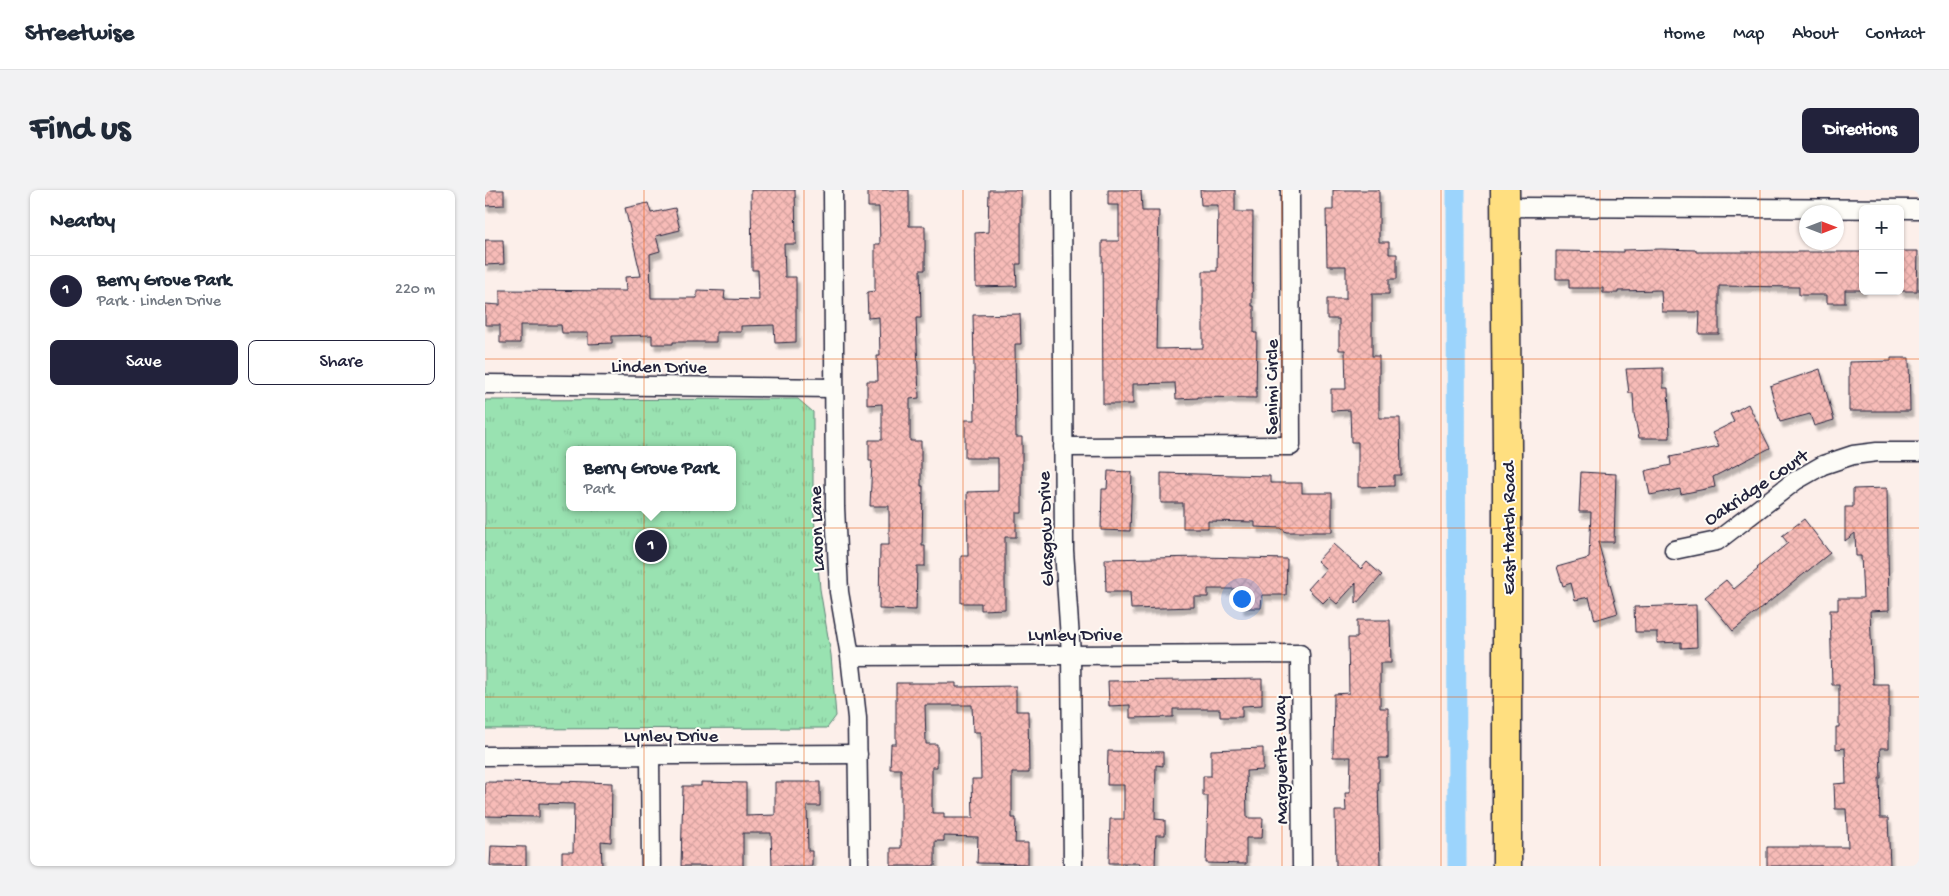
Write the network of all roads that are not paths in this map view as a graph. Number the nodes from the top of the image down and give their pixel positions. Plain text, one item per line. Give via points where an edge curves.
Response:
1 (833, 190) edge
2 (1062, 190) edge
3 (1290, 190) edge
4 (1505, 198) edge
5 (1919, 209) edge
6 (485, 384) edge
7 (833, 388) junction
8 (1063, 447) junction
9 (1919, 452) edge
10 (1674, 550) dead end
11 (1071, 654) junction
12 (1300, 654) joint
13 (850, 656) junction
14 (858, 754) junction
15 (485, 756) edge
16 (650, 756) junction
17 (651, 866) edge
18 (859, 866) edge
19 (1073, 866) edge
20 (1302, 866) edge
21 (1507, 866) edge

1 - 7 street, Lavon Lane
2 - 8 street, Glasgow Drive
3 - 8 street, Senimi Circle via 1291,446
4 - 5 street
4 - 21 main road, East Hatch Road
6 - 7 street, Linden Drive
7 - 13 street, Lavon Lane via 839,592
8 - 11 street, Glasgow Drive
9 - 10 street, Oakridge Court via 1853,455 1823,465 1795,481 1717,541
11 - 12 street, Lynley Drive
11 - 13 street, Lynley Drive
11 - 19 street, Glasgow Drive
12 - 20 street, Marguerite Way
13 - 14 street, Lavon Lane
14 - 16 street, Lynley Drive
14 - 18 street, Lavon Lane
15 - 16 street, Lynley Drive
16 - 17 street

